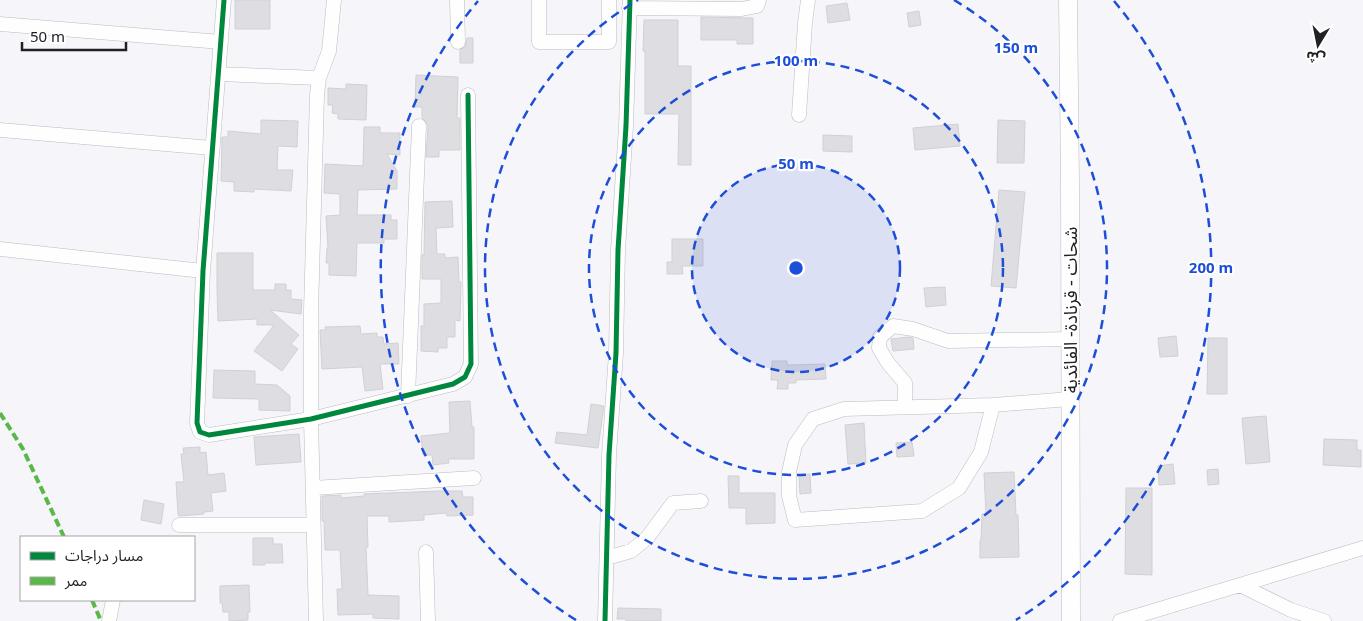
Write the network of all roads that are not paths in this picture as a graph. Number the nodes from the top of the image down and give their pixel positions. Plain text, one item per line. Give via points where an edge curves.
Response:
1 (224, 0) edge
2 (334, 0) edge
3 (457, 0) edge
4 (539, 0) edge
5 (609, 0) edge
6 (759, 0) edge
7 (808, 0) edge
8 (1068, 0) edge
9 (630, 4) edge
10 (0, 24) edge
11 (221, 42) junction
12 (458, 42) dead end
13 (219, 74) junction
14 (320, 78) junction
15 (468, 94) dead end
16 (800, 115) dead end
17 (419, 126) dead end
18 (0, 130) edge
19 (212, 148) junction
20 (0, 249) edge
21 (203, 271) junction
22 (1070, 339) junction
23 (408, 396) junction
24 (1070, 399) junction
25 (994, 405) junction
26 (905, 407) junction
27 (311, 419) junction
28 (474, 478) dead end
29 (313, 488) junction
30 (701, 501) dead end
31 (314, 524) junction
32 (179, 525) dead end
33 (1363, 548) edge
34 (426, 552) dead end
35 (607, 558) junction
36 (1240, 585) junction
37 (113, 601) edge
38 (109, 621) edge
39 (316, 621) edge
40 (428, 621) edge
41 (605, 621) edge
42 (1071, 621) edge
43 (1120, 621) edge
44 (1324, 621) edge

1 - 11 street
2 - 14 street via 329,51
3 - 12 street
4 - 5 street via 539,42 609,42
6 - 9 street via 757,6 742,9
7 - 16 street
8 - 22 main road, شحات - قرنادة- الفائدية
9 - 35 street
10 - 11 street
11 - 13 street
13 - 14 street
13 - 19 street
14 - 27 street via 311,311
15 - 23 street via 471,364 465,377 453,384
17 - 23 street
18 - 19 street
19 - 21 street
20 - 21 street
21 - 27 street via 197,423 200,432 209,435
22 - 24 main road, شحات - قرنادة- الفائدية
22 - 26 street via 948,341 894,326 880,337 879,348 904,383
23 - 27 street
24 - 25 street
24 - 42 main road, شحات - قرنادة- الفائدية
25 - 26 street
25 - 26 street via 981,452 959,488 922,511 795,520 789,472 795,445 813,419 844,409
27 - 29 street
28 - 29 street
29 - 31 street
30 - 35 street via 674,503 647,538 630,550
31 - 32 street
31 - 39 street
33 - 36 street
34 - 40 street
35 - 41 street
36 - 43 street
36 - 44 street via 1291,610
37 - 38 street

